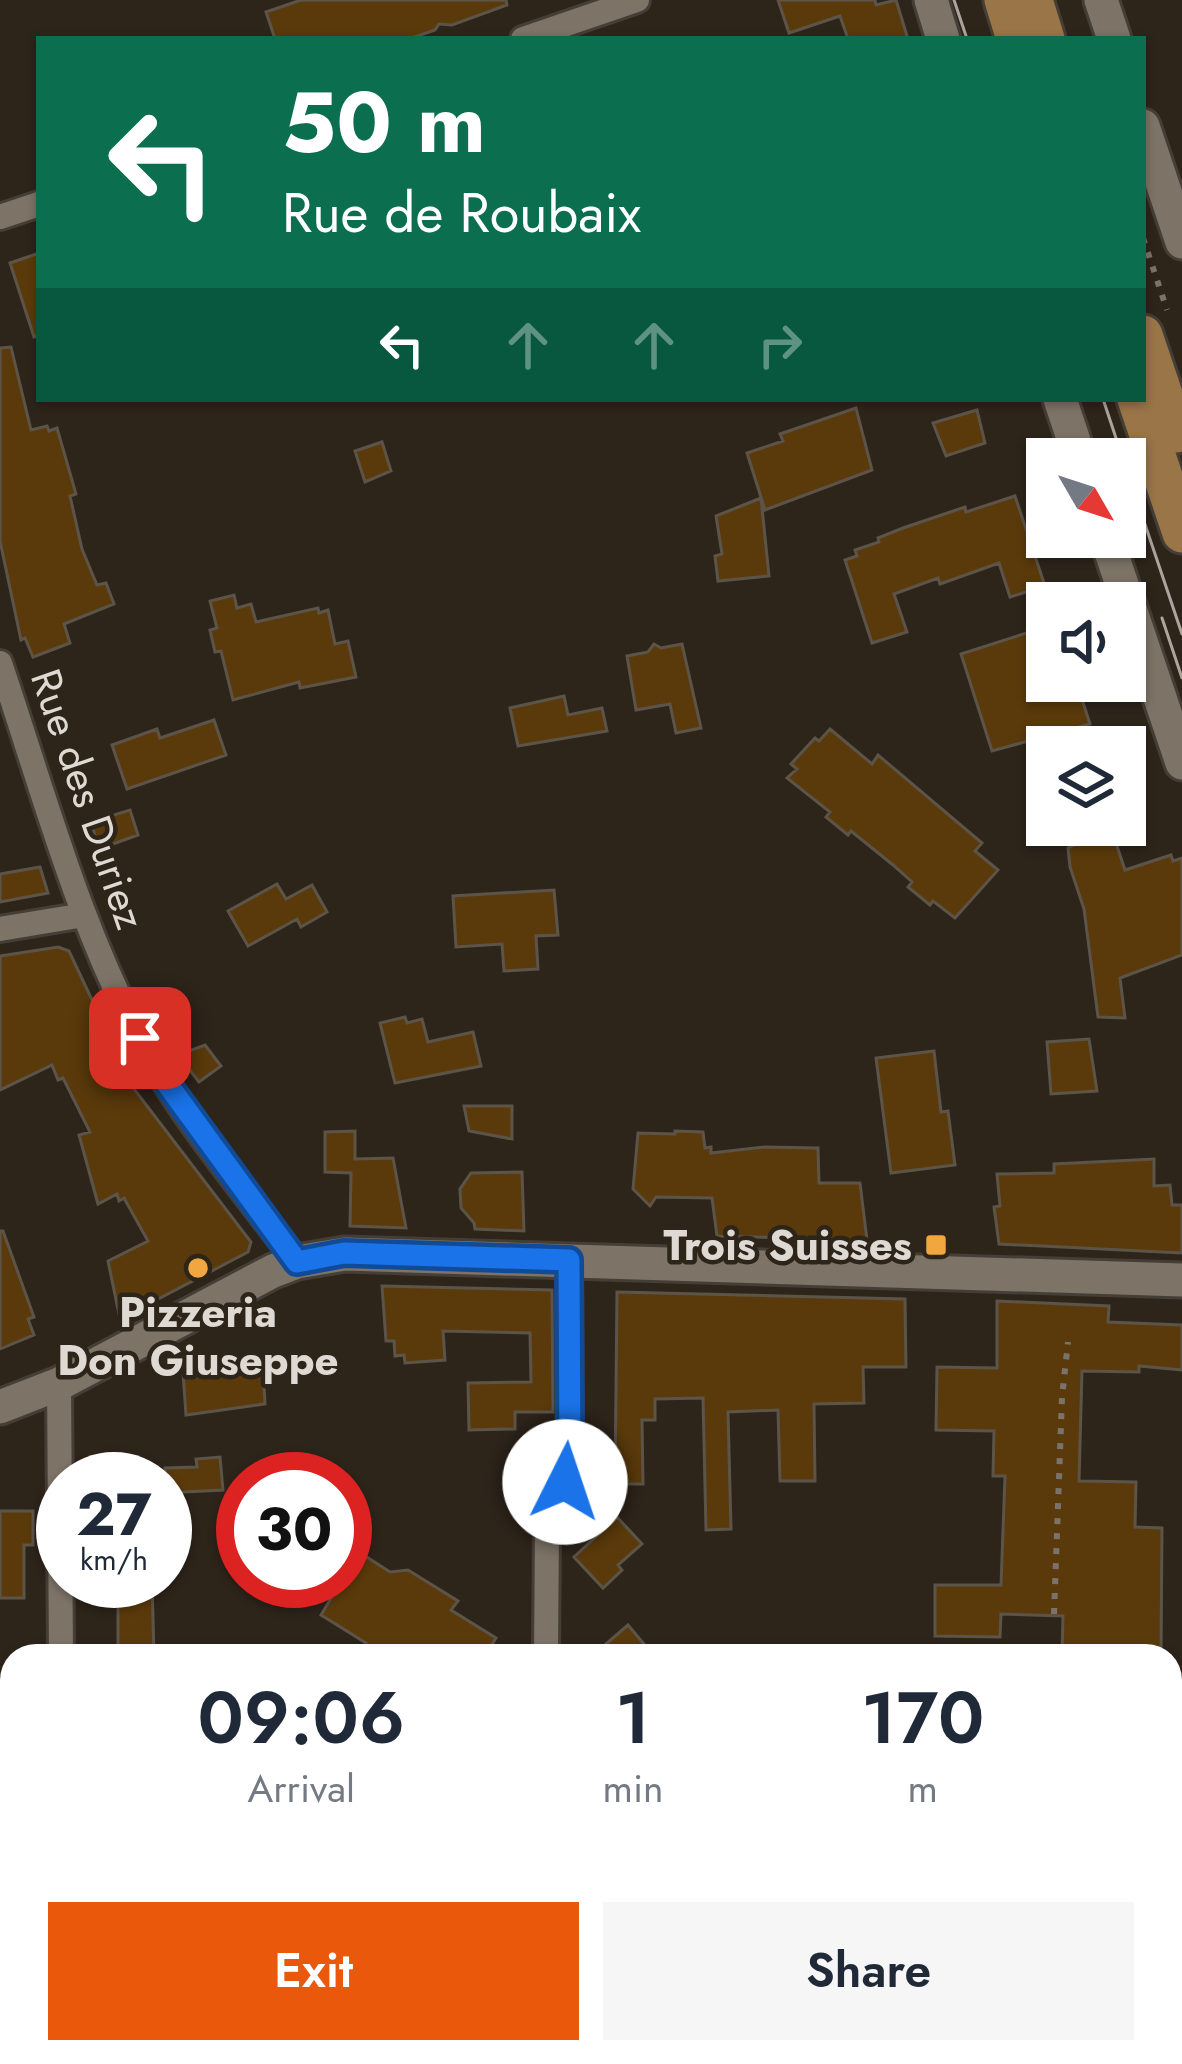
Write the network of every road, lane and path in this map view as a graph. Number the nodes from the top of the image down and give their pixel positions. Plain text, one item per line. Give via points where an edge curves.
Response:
1 (638, 0) edge
2 (931, 0) edge
3 (1004, 0) edge
4 (1033, 0) edge
5 (1101, 0) edge
6 (532, 36) edge
7 (943, 36) edge
8 (1015, 36) edge
9 (1044, 36) edge
10 (1113, 36) edge
11 (1146, 135) edge
12 (36, 205) edge
13 (0, 217) edge
14 (1182, 242) edge
15 (1146, 258) edge
16 (1156, 324) edge
17 (1061, 402) edge
18 (1138, 402) edge
19 (1073, 438) edge
20 (1182, 450) edge
21 (1182, 533) edge
22 (1113, 558) edge
23 (0, 663) edge
24 (1182, 763) edge
25 (84, 915) junction
26 (0, 929) edge
27 (569, 1260) junction
28 (297, 1262) junction
29 (1182, 1280) edge
30 (1068, 1342) dead end
31 (59, 1384) junction
32 (0, 1407) edge
33 (1054, 1614) dead end
34 (61, 1644) edge
35 (546, 1644) edge

1 - 6 street
2 - 7 main road
3 - 8 main road
4 - 9 main road
5 - 10 main road
11 - 14 main road
12 - 13 street
15 - 16 path
16 - 20 main road
17 - 19 main road
18 - 21 main road
22 - 24 main road
23 - 25 street, Rue des Duriez
25 - 26 street
25 - 28 street, Rue des Duriez via 152,1060
27 - 28 main road via 344,1253
27 - 29 main road
27 - 35 street via 570,1460 547,1524
28 - 31 main road
30 - 33 path
31 - 32 main road
31 - 34 street

